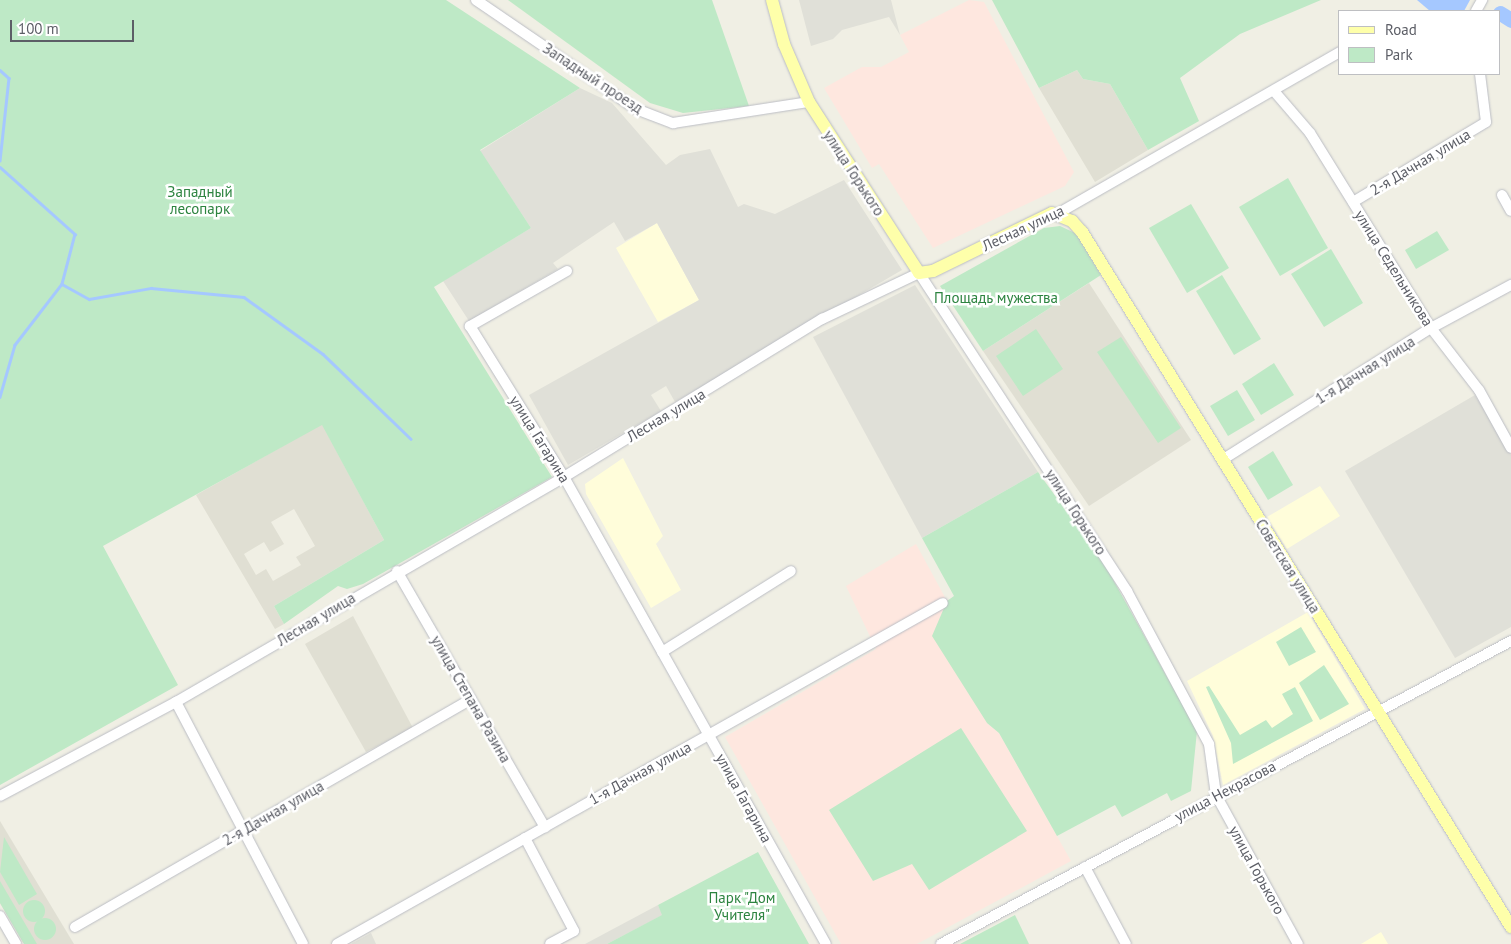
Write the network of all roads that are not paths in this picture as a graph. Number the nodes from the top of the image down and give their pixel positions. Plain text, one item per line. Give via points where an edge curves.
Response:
1 (476, 0) edge
2 (772, 0) edge
3 (1338, 53) edge
4 (1480, 75) edge
5 (1274, 90) junction
6 (809, 102) junction
7 (1502, 195) dead end
8 (1354, 202) junction
9 (1511, 211) edge
10 (1057, 214) junction
11 (567, 271) dead end
12 (919, 273) junction
13 (1511, 285) edge
14 (1431, 328) junction
15 (1511, 448) edge
16 (1222, 460) junction
17 (564, 477) junction
18 (397, 571) junction
19 (791, 571) dead end
20 (943, 604) dead end
21 (1511, 641) edge
22 (662, 652) junction
23 (471, 699) junction
24 (176, 702) junction
25 (1377, 710) junction
26 (708, 734) junction
27 (1216, 795) junction
28 (0, 796) edge
29 (545, 827) junction
30 (246, 829) junction
31 (525, 838) junction
32 (1085, 867) junction
33 (0, 916) edge
34 (75, 927) dead end
35 (1511, 927) edge
36 (16, 944) edge
37 (303, 944) edge
38 (337, 944) edge
39 (550, 944) edge
40 (826, 944) edge
41 (941, 944) edge
42 (1126, 944) edge
43 (1298, 944) edge

1 - 6 street, Западный проезд via 636,109 673,123
2 - 6 main road, улица Горького via 784,44
3 - 5 street, Лесная улица
4 - 8 street, 2-я Дачная улица via 1486,122
5 - 8 street, улица Седельникова via 1310,133
5 - 10 street, Лесная улица
6 - 12 main road, улица Горького
7 - 9 street
8 - 14 street, улица Седельникова
10 - 12 main road, Лесная улица via 934,271
10 - 16 main road, Советская улица via 1082,232
11 - 17 street, улица Гагарина via 470,326
12 - 17 street, Лесная улица via 822,319
12 - 27 street, улица Горького via 1127,591 1209,744
13 - 14 street, 1-я Дачная улица
14 - 15 street, улица Седельникова via 1479,390
14 - 16 street, 1-я Дачная улица
16 - 25 main road, Советская улица
17 - 18 street, Лесная улица
17 - 22 street, улица Гагарина
18 - 23 street, улица Степана Разина
18 - 24 street, Лесная улица
19 - 22 street
20 - 26 street, 1-я Дачная улица
21 - 25 street, улица Некрасова
22 - 26 street, улица Гагарина
23 - 29 street, улица Степана Разина
23 - 30 street, 2-я Дачная улица
24 - 28 street, Лесная улица
24 - 30 street
25 - 27 street, улица Некрасова
25 - 35 main road, Советская улица
26 - 29 street, 1-я Дачная улица
26 - 40 street, улица Гагарина
27 - 32 street, улица Некрасова
27 - 43 street, улица Горького
29 - 31 street, 1-я Дачная улица
30 - 34 street, 2-я Дачная улица
30 - 37 street
31 - 38 street, 1-я Дачная улица
31 - 39 street via 574,931
32 - 41 street, улица Некрасова
32 - 42 street
33 - 36 street

